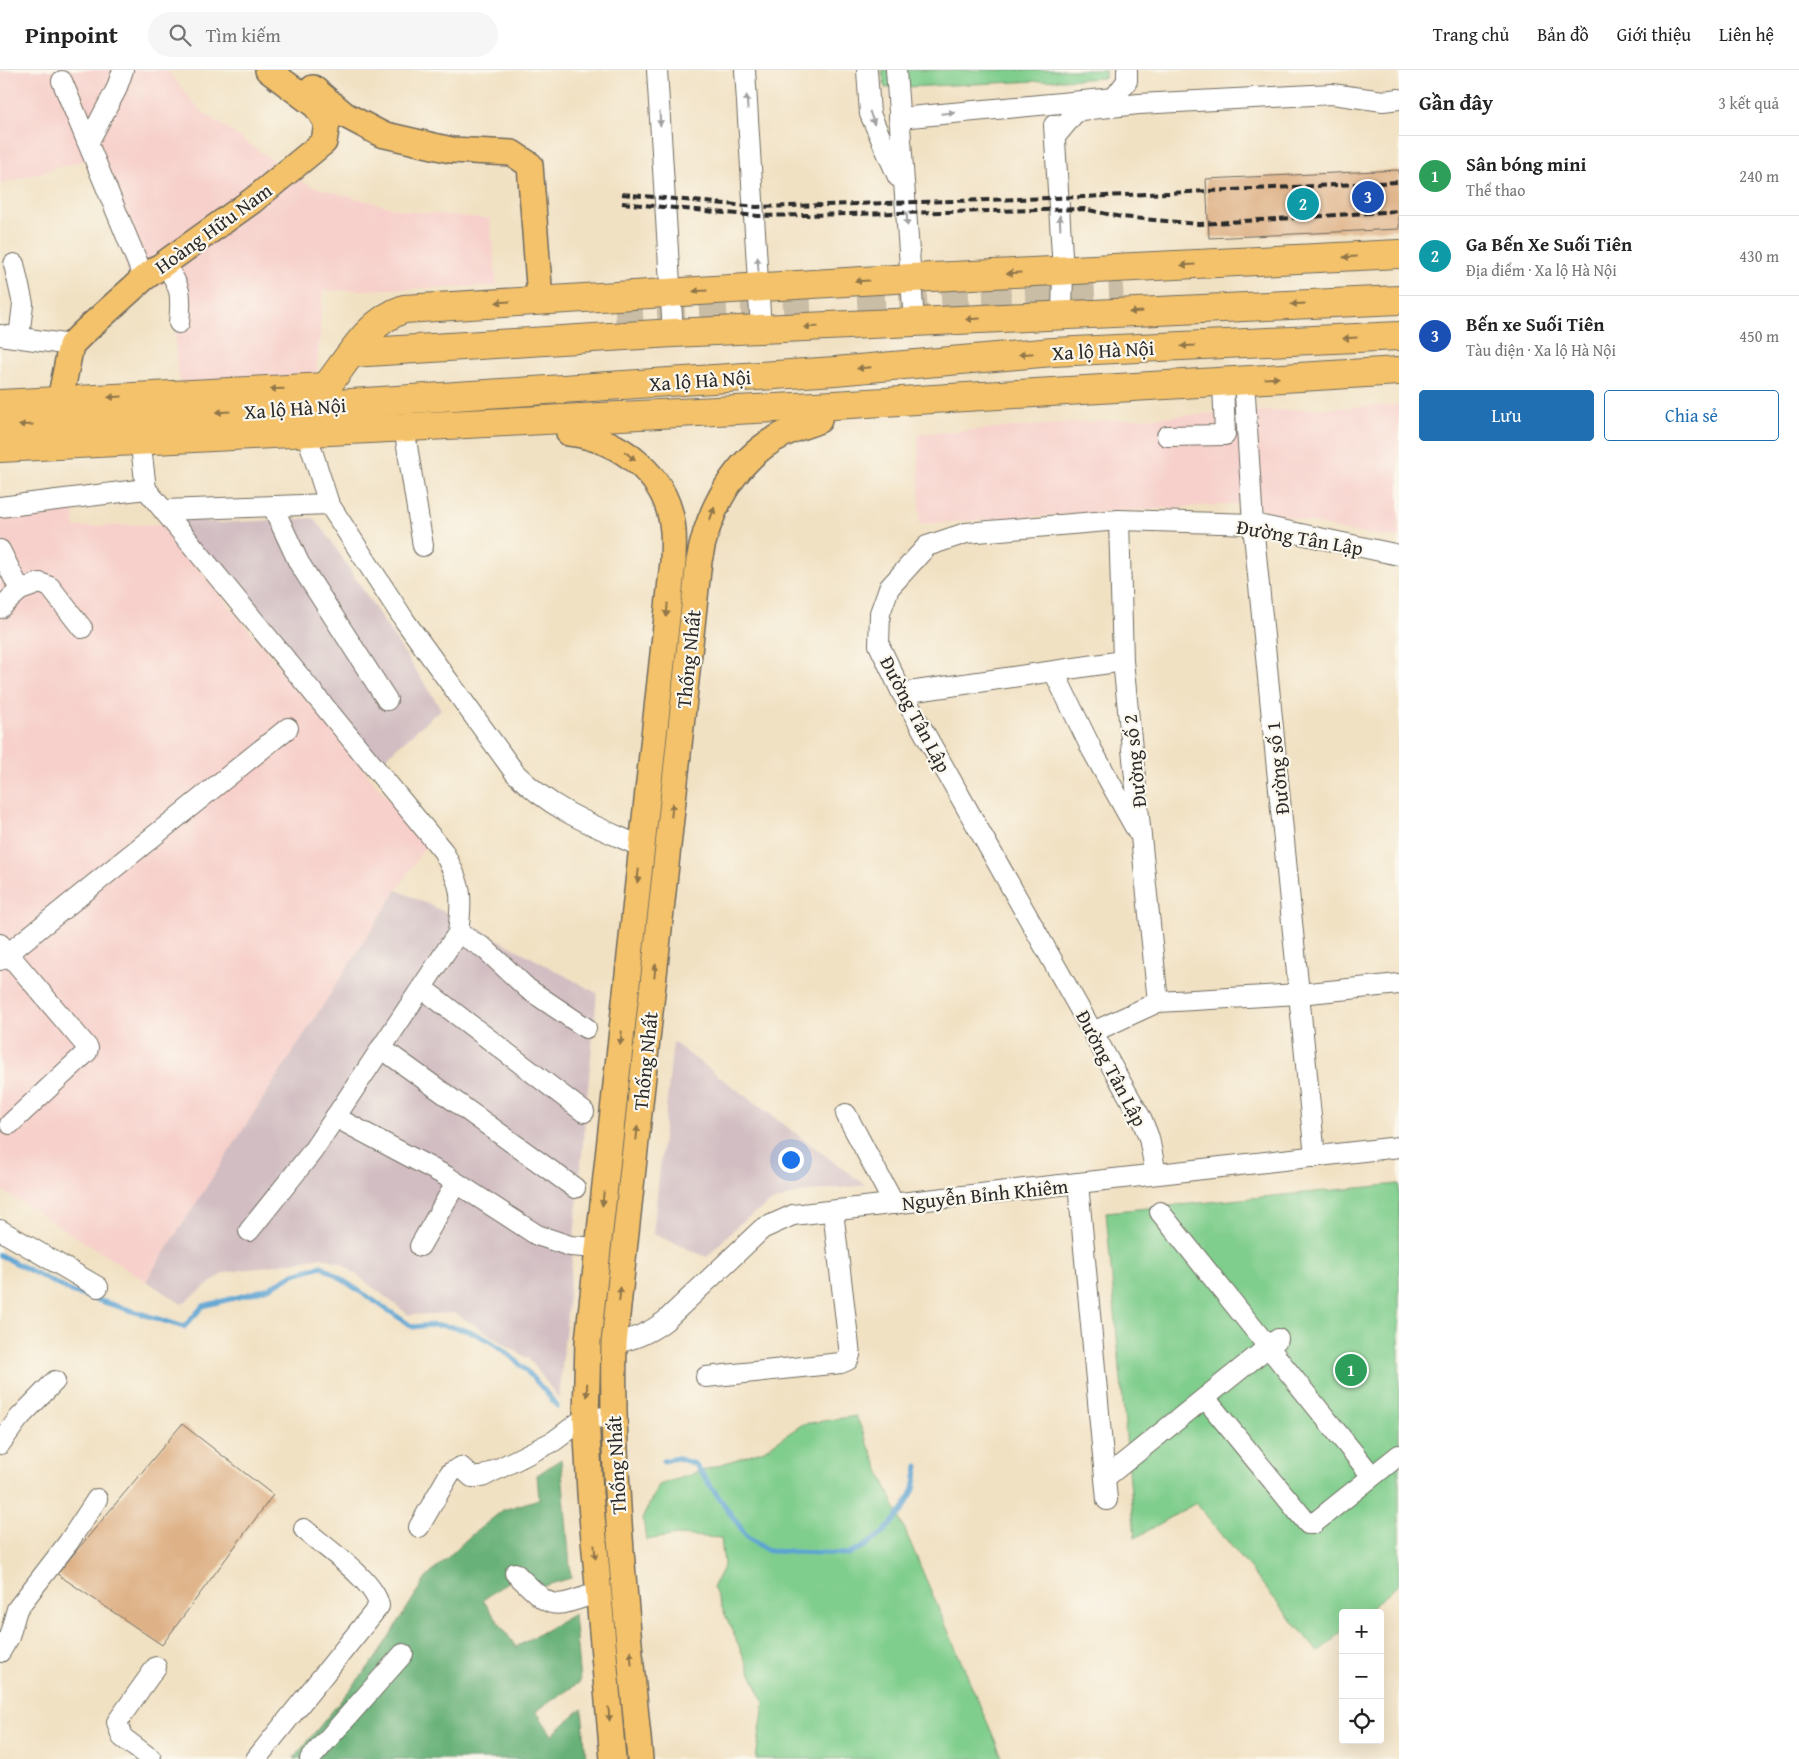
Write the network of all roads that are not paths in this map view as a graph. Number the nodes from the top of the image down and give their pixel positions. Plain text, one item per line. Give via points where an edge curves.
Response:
1 (123, 70) edge
2 (268, 70) edge
3 (289, 70) edge
4 (657, 70) edge
5 (745, 70) edge
6 (866, 70) edge
7 (896, 70) edge
8 (1127, 70) edge
9 (1138, 70) edge
10 (62, 82) dead end
11 (1399, 100) edge
12 (1139, 104) junction
13 (1067, 105) junction
14 (899, 118) junction
15 (1055, 137) junction
16 (88, 141) junction
17 (904, 190) junction
18 (1399, 254) edge
19 (165, 263) junction
20 (14, 264) dead end
21 (1063, 271) junction
22 (1399, 272) edge
23 (144, 278) junction
24 (911, 278) junction
25 (759, 287) junction
26 (1123, 287) tunnel mouth
27 (671, 292) junction
28 (540, 299) junction
29 (857, 300) tunnel mouth
30 (1399, 300) edge
31 (816, 302) tunnel mouth
32 (615, 313) tunnel mouth
33 (1062, 315) junction
34 (914, 322) junction
35 (179, 323) dead end
36 (372, 327) junction
37 (761, 330) junction
38 (673, 333) junction
39 (9, 336) edge
40 (1399, 336) edge
41 (71, 345) junction
42 (352, 353) junction
43 (1399, 370) edge
44 (1234, 389) junction
45 (1399, 389) edge
46 (325, 396) junction
47 (996, 403) junction
48 (0, 404) edge
49 (60, 412) junction
50 (704, 418) junction
51 (819, 420) junction
52 (0, 426) edge
53 (569, 433) junction
54 (405, 434) junction
55 (1167, 436) dead end
56 (308, 439) junction
57 (0, 448) edge
58 (141, 448) junction
59 (0, 463) edge
60 (146, 488) junction
61 (329, 504) junction
62 (0, 506) edge
63 (273, 507) junction
64 (164, 510) junction
65 (1119, 520) junction
66 (1253, 524) junction
67 (424, 546) dead end
68 (0, 550) edge
69 (1399, 555) edge
70 (699, 560) junction
71 (673, 562) junction
72 (20, 590) junction
73 (0, 608) edge
74 (82, 628) dead end
75 (1124, 661) junction
76 (1054, 672) junction
77 (902, 693) junction
78 (388, 700) dead end
79 (288, 728) dead end
80 (1142, 839) junction
81 (642, 847) junction
82 (458, 933) junction
83 (3, 952) edge
84 (1399, 984) edge
85 (422, 988) junction
86 (1299, 994) junction
87 (1158, 1002) junction
88 (586, 1028) dead end
89 (1093, 1032) junction
90 (381, 1048) junction
91 (584, 1112) dead end
92 (846, 1114) dead end
93 (336, 1117) junction
94 (10, 1124) dead end
95 (1399, 1147) edge
96 (1315, 1156) junction
97 (1156, 1174) junction
98 (456, 1182) junction
99 (1078, 1183) junction
100 (575, 1188) dead end
101 (894, 1204) junction
102 (833, 1211) junction
103 (1160, 1212) dead end
104 (0, 1230) edge
105 (249, 1230) dead end
106 (420, 1246) dead end
107 (598, 1248) junction
108 (98, 1287) dead end
109 (588, 1341) junction
110 (614, 1343) junction
111 (1274, 1343) junction
112 (706, 1377) dead end
113 (55, 1380) dead end
114 (1205, 1398) junction
115 (586, 1417) junction
116 (613, 1418) junction
117 (0, 1444) edge
118 (1387, 1467) edge
119 (1105, 1478) junction
120 (98, 1499) dead end
121 (1107, 1500) dead end
122 (418, 1527) dead end
123 (304, 1529) dead end
124 (515, 1573) dead end
125 (599, 1592) junction
126 (0, 1652) edge
127 (403, 1654) dead end
128 (156, 1667) dead end
129 (151, 1759) edge
130 (256, 1759) edge
131 (310, 1759) edge
132 (613, 1759) edge
133 (640, 1759) edge

1 - 16 street via 116,90
2 - 19 main road, Hoàng Hữu Nam via 316,106 327,123 324,142 252,201
3 - 28 main road via 345,115 381,134 451,150 512,153 530,165
4 -> 27 street
25 -> 5 street
6 -> 17 street via 870,114
7 - 14 street
8 - 13 street via 1127,82 1114,98
9 - 12 street
10 - 16 street
11 - 12 street via 1332,94
12 - 13 street
14 -> 13 street
13 - 15 street
13 - 15 street via 1074,114
14 - 17 street
21 -> 15 street
16 - 23 street
17 -> 24 street
18 -> 21 highway, Xa lộ Hà Nội
19 - 23 main road, Hoàng Hữu Nam
19 - 35 street via 180,286
20 - 39 street via 23,304
21 -> 24 highway, Xa lộ Hà Nội
21 - 33 street
22 - 26 highway
23 - 41 main road, Hoàng Hữu Nam
24 -> 25 highway, Xa lộ Hà Nội
24 - 34 street
25 -> 27 highway, Xa lộ Hà Nội
25 - 37 street
27 - 28 highway, Xa lộ Hà Nội
27 - 38 street
28 -> 36 highway, Xa lộ Hà Nội via 404,309 387,315
29 - 31 highway
30 -> 33 highway, Xa lộ Hà Nội
32 - 36 highway
33 -> 34 highway, Xa lộ Hà Nội
34 -> 37 highway, Xa lộ Hà Nội
36 - 42 highway, Xa lộ Hà Nội
37 - 38 highway, Xa lộ Hà Nội
38 - 42 highway, Xa lộ Hà Nội
39 - 41 street
40 -> 46 highway, Xa lộ Hà Nội via 1053,352 835,371
41 - 49 main road
42 - 46 highway, Xa lộ Hà Nội
44 -> 43 highway, Xa lộ Hà Nội
44 - 45 highway, Xa lộ Hà Nội
44 - 47 highway, Xa lộ Hà Nội
44 - 55 street via 1225,435
44 - 66 street, Đường số 1
46 -> 49 highway, Xa lộ Hà Nội
47 - 50 highway, Xa lộ Hà Nội
47 - 51 highway, Xa lộ Hà Nội
48 - 49 highway, Xa lộ Hà Nội
49 -> 52 highway, Xa lộ Hà Nội
50 - 51 highway, Xa lộ Hà Nội
50 - 53 highway, Xa lộ Hà Nội
50 - 54 highway, Xa lộ Hà Nội
70 -> 51 main road, Thống Nhất via 702,541 716,504 738,471 767,444
53 - 54 highway, Xa lộ Hà Nội
53 -> 71 main road, Thống Nhất via 614,445 650,474 670,516
54 - 56 highway, Xa lộ Hà Nội
54 - 67 street
56 - 58 highway, Xa lộ Hà Nội
56 - 61 street
57 - 58 highway, Xa lộ Hà Nội
58 - 59 highway, Xa lộ Hà Nội
58 - 60 street
60 - 62 street
60 - 64 street
61 - 63 street
61 - 81 street via 405,621 515,773 534,792 561,811
63 - 64 street
63 - 78 street via 299,563
64 - 82 street via 443,851 458,880 462,906
65 - 66 street, Đường Tân Lập
65 - 75 street, Đường số 2
65 - 77 street, Đường Tân Lập via 966,533 927,546 889,588 880,613 879,645
66 - 69 street, Đường Tân Lập
66 - 86 street, Đường số 1
68 - 72 street
70 - 71 main road
110 -> 70 main road, Thống Nhất
71 -> 81 main road, Thống Nhất
72 - 73 street
72 - 74 street via 40,583 50,587
75 - 76 street
75 - 80 street, Đường số 2
76 - 77 street
76 - 80 street via 1092,750
77 - 89 street, Đường Tân Lập
79 - 83 street
80 - 87 street, Đường số 2
81 -> 107 main road, Thống Nhất
82 - 85 street
82 - 88 street via 484,948 528,989
83 - 94 street via 88,1048
84 - 86 street
85 - 90 street
85 - 91 street
86 - 87 street
86 - 96 street, Đường số 1
87 - 89 street
89 - 97 street, Đường Tân Lập via 1142,1120
90 - 93 street
90 - 100 street
92 - 101 street
93 - 98 street
93 - 105 street
95 - 96 street, Nguyễn Bỉnh Khiêm
96 - 97 street, Nguyễn Bỉnh Khiêm
97 - 99 street, Nguyễn Bỉnh Khiêm
98 - 106 street
98 - 107 street via 537,1235 570,1246
99 - 101 street, Nguyễn Bỉnh Khiêm
99 - 119 street
101 - 102 street, Nguyễn Bỉnh Khiêm
102 - 110 street, Nguyễn Bỉnh Khiêm via 793,1215 762,1229 665,1321 649,1333
102 - 112 street via 848,1360
103 - 111 street
104 - 108 street
107 - 109 main road, Thống Nhất
109 - 110 main road
109 -> 115 main road, Thống Nhất
110 - 116 main road, Thống Nhất
111 - 114 street
111 - 118 street
113 - 117 street via 19,1418
114 - 118 street via 1308,1524 1313,1524
114 - 119 street
115 - 116 street
115 - 122 street via 554,1440 482,1477 472,1477 461,1467 456,1468
115 -> 125 main road, Thống Nhất
133 -> 116 main road, Thống Nhất via 616,1491
119 - 121 street
120 - 126 street via 17,1609 9,1638
123 - 130 street via 370,1585 379,1606
124 - 125 street via 546,1602 556,1605
125 -> 132 main road, Thống Nhất
127 - 131 street
128 - 129 street via 117,1722 122,1737

